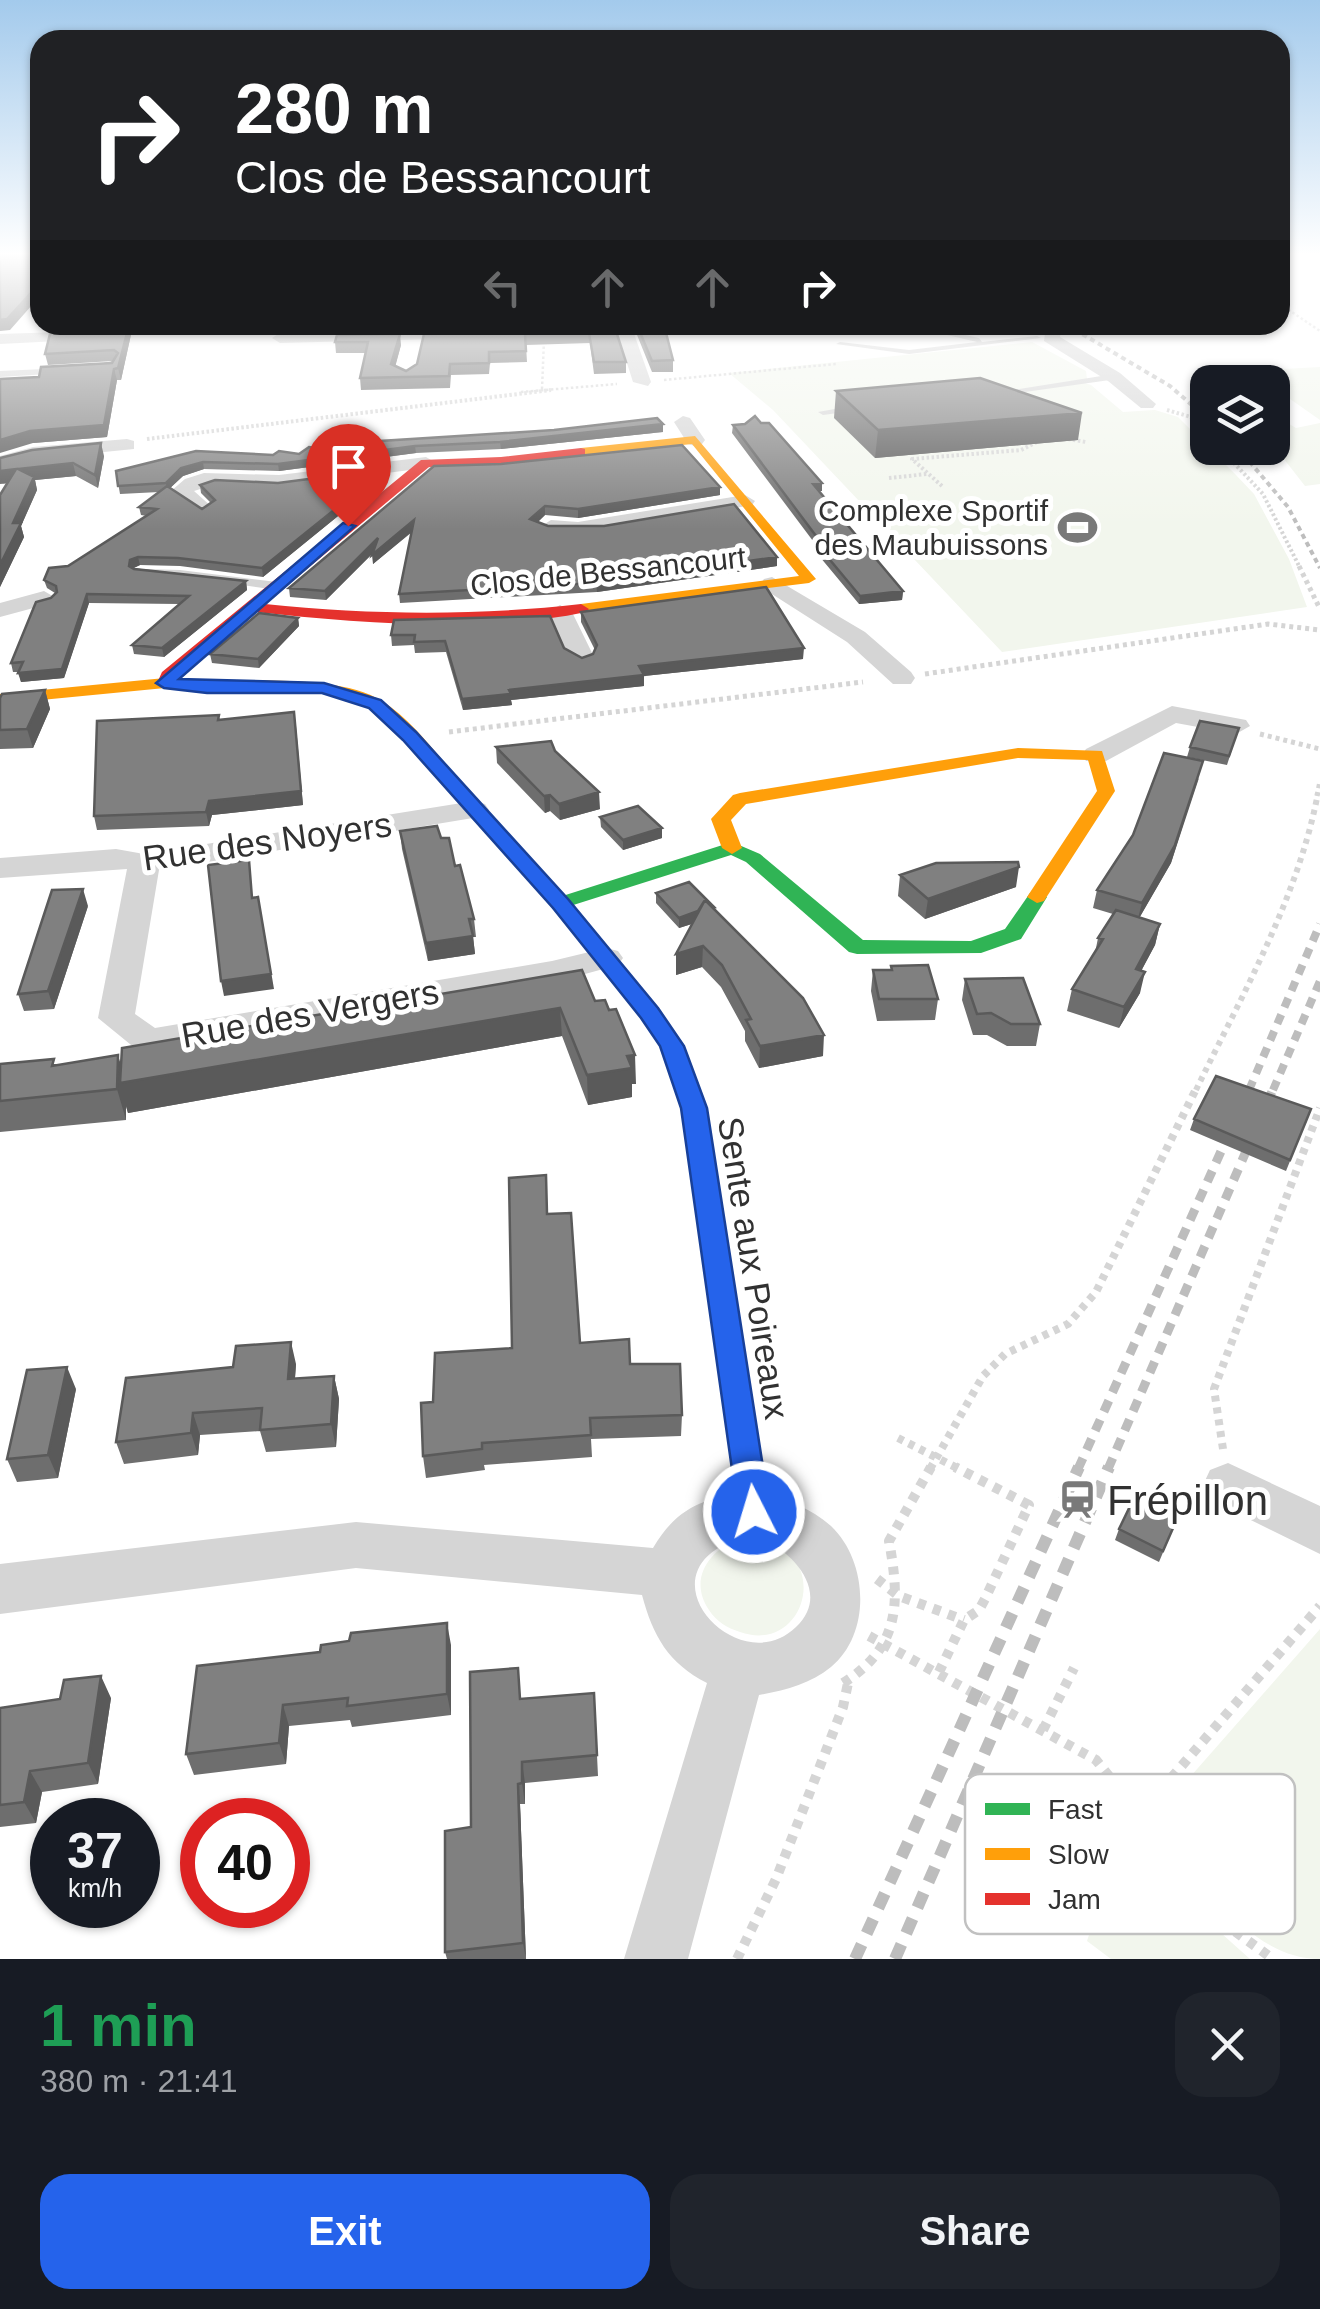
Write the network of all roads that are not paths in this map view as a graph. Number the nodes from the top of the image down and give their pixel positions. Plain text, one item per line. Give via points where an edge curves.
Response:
1 (413, 346) edge
2 (630, 346) edge
3 (861, 346) edge
4 (965, 346) edge
5 (1062, 346) edge
6 (410, 355) dead end
7 (76, 369) edge
8 (0, 374) edge
9 (1114, 377) junction
10 (642, 382) road end
11 (1067, 386) junction
12 (992, 394) edge
13 (1147, 404) dead end
14 (1017, 406) edge
15 (860, 408) edge
16 (822, 412) dead end
17 (128, 446) road end
18 (0, 462) edge
19 (426, 463) junction
20 (745, 501) junction
21 (202, 508) edge
22 (546, 526) edge
23 (140, 572) edge
24 (772, 584) junction
25 (277, 586) junction
26 (44, 598) edge
27 (252, 607) junction
28 (0, 610) edge
29 (560, 612) junction
30 (582, 658) edge
31 (902, 678) dead end
32 (164, 683) junction
33 (0, 698) edge
34 (1236, 726) edge
35 (1096, 755) junction
36 (474, 810) junction
37 (732, 848) junction
38 (144, 863) junction
39 (0, 868) edge
40 (560, 903) junction
41 (606, 958) junction
42 (1228, 1485) road end
43 (754, 1512) junction
44 (1320, 1530) edge
45 (668, 1573) junction
46 (0, 1589) edge
47 (739, 1668) junction
48 (656, 1959) edge

1 - 6 street
2 - 10 street
3 - 4 lane via 909,352
5 - 9 street
7 - 8 lane
9 - 11 lane
9 - 13 street
11 - 12 lane
11 - 14 lane
15 - 16 lane
17 - 18 street
19 - 20 street, Clos de Bessancourt via 501,461 689,431
19 - 21 street, Clos de Bessancourt via 274,482 226,476 194,481 182,490
19 - 25 street
20 - 22 street, Clos de Bessancourt via 578,529
20 - 24 street, Clos de Bessancourt via 810,580
23 - 25 lane
24 - 29 street, Clos de Bessancourt
24 - 31 street via 856,637
25 - 27 street
26 - 28 street
27 - 29 street, Clos de Bessancourt via 345,618
27 - 32 street
29 - 30 street
32 - 33 street, Sente aux Poireaux
32 - 36 street, Sente aux Poireaux via 324,688 375,704
34 - 35 street via 1172,714
35 - 37 street via 1018,754 740,799 721,819
35 - 37 street via 1106,791 1013,934 973,948 857,947 753,858
36 - 38 street, Rue des Noyers
36 - 40 street, Sente aux Poireaux
37 - 40 street
38 - 39 street, Rue des Noyers via 116,858
38 - 41 street, Rue des Vergers via 116,1018 149,1040
40 - 41 street, Sente aux Poireaux
41 - 43 street, Sente aux Poireaux via 672,1046 694,1108
42 - 44 street
43 - 45 street via 708,1520 689,1534
43 - 47 street via 798,1526 816,1542 836,1588 832,1617 809,1651 788,1663
45 - 46 street via 356,1545
45 - 47 street via 672,1609 691,1642
47 - 48 street

